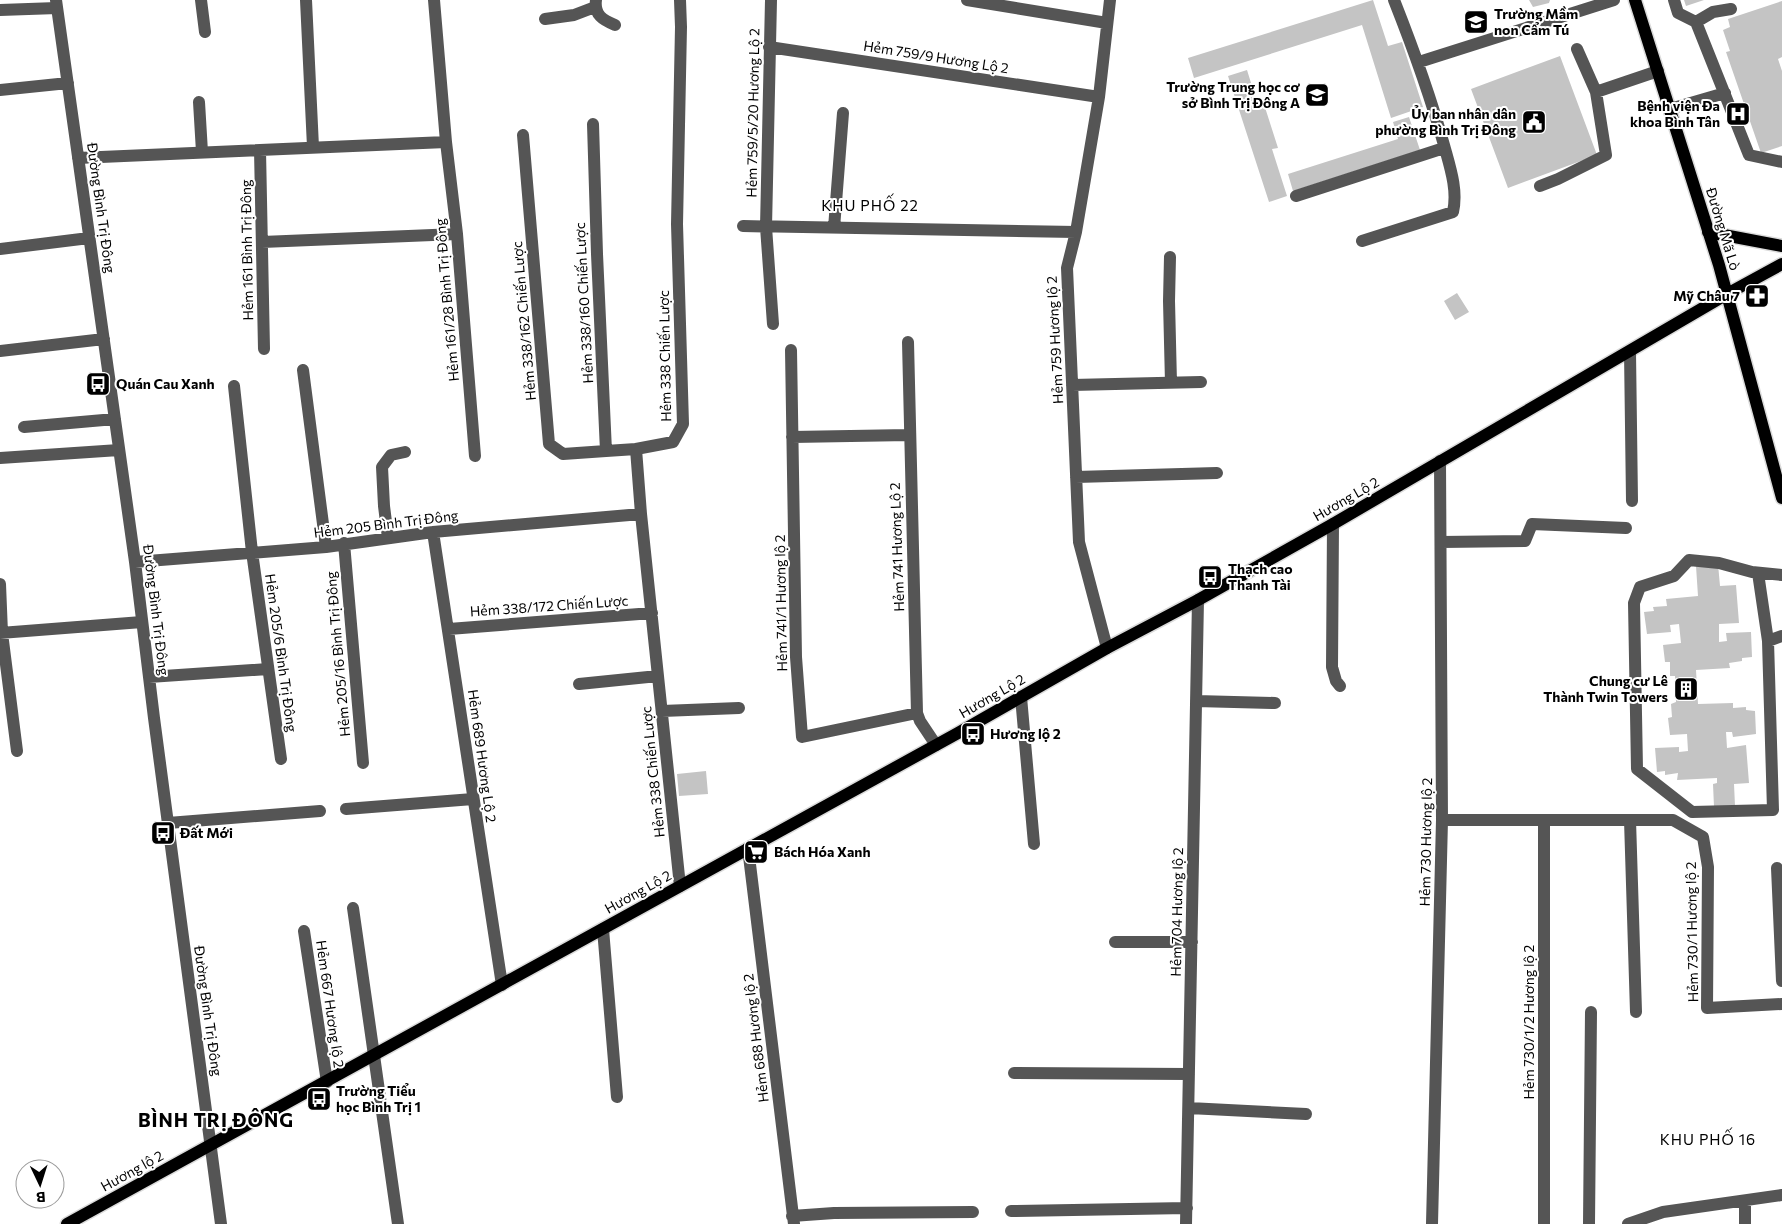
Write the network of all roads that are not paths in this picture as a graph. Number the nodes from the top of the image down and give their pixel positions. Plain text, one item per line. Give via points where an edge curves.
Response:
1 (201, 0) edge
2 (306, 0) edge
3 (434, 0) edge
4 (680, 0) edge
5 (771, 0) edge
6 (967, 0) edge
7 (1110, 0) edge
8 (1394, 0) edge
9 (1614, 0) edge
10 (1635, 0) edge
11 (1674, 0) edge
12 (57, 4) edge
13 (596, 4) edge
14 (1731, 9) dead end
15 (0, 10) edge
16 (545, 19) dead end
17 (1696, 22) junction
18 (1107, 23) junction
19 (615, 25) dead end
20 (205, 32) dead end
21 (769, 47) junction
22 (1577, 49) dead end
23 (1419, 62) junction
24 (1658, 71) junction
25 (68, 83) junction
26 (0, 90) edge
27 (1596, 92) junction
28 (1724, 93) junction
29 (1099, 97) junction
30 (199, 102) dead end
31 (1670, 109) junction
32 (843, 113) dead end
33 (593, 124) dead end
34 (523, 135) dead end
35 (446, 142) junction
36 (313, 147) junction
37 (1444, 148) junction
38 (260, 150) junction
39 (202, 152) junction
40 (78, 158) junction
41 (1782, 162) edge
42 (1540, 186) dead end
43 (1296, 196) dead end
44 (743, 226) dead end
45 (766, 227) junction
46 (834, 228) junction
47 (1076, 232) junction
48 (1708, 232) junction
49 (457, 234) junction
50 (90, 238) junction
51 (1362, 241) dead end
52 (262, 242) junction
53 (1782, 246) edge
54 (0, 249) edge
55 (1170, 257) dead end
56 (1782, 264) edge
57 (1727, 294) junction
58 (773, 324) dead end
59 (104, 339) junction
60 (908, 342) dead end
61 (264, 349) dead end
62 (791, 350) dead end
63 (0, 351) edge
64 (1630, 352) junction
65 (303, 370) dead end
66 (1171, 382) junction
67 (1201, 382) dead end
68 (1072, 385) junction
69 (234, 386) dead end
70 (115, 419) junction
71 (24, 427) dead end
72 (909, 435) junction
73 (792, 437) junction
74 (636, 449) junction
75 (119, 450) junction
76 (406, 452) dead end
77 (606, 452) junction
78 (475, 456) dead end
79 (0, 458) edge
80 (1440, 461) junction
81 (1217, 473) dead end
82 (1076, 477) junction
83 (1782, 498) edge
84 (1632, 501) dead end
85 (641, 514) junction
86 (1333, 524) junction
87 (1626, 528) dead end
88 (433, 532) junction
89 (388, 538) junction
90 (1441, 542) junction
91 (344, 544) junction
92 (326, 547) junction
93 (252, 552) junction
94 (135, 562) junction
95 (1758, 573) junction
96 (1782, 574) edge
97 (0, 584) edge
98 (1198, 600) junction
99 (652, 613) junction
100 (142, 622) junction
101 (449, 629) junction
102 (1, 633) edge
103 (1782, 636) edge
104 (1768, 641) junction
105 (1107, 648) junction
106 (268, 669) junction
107 (658, 676) junction
108 (149, 677) junction
109 (580, 684) dead end
110 (1340, 686) dead end
111 (1021, 697) junction
112 (1196, 701) junction
113 (1275, 703) dead end
114 (739, 708) dead end
115 (662, 711) junction
116 (917, 713) junction
117 (936, 745) junction
118 (17, 751) dead end
119 (281, 759) dead end
120 (363, 763) dead end
121 (473, 799) junction
122 (346, 809) dead end
123 (320, 811) dead end
124 (1442, 820) junction
125 (1544, 820) junction
126 (1630, 820) junction
127 (168, 823) junction
128 (1034, 844) dead end
129 (748, 848) junction
130 (1777, 868) dead end
131 (680, 886) junction
132 (353, 908) dead end
133 (603, 929) junction
134 (304, 931) dead end
135 (1115, 942) dead end
136 (1192, 942) junction
137 (1782, 981) edge
138 (502, 985) junction
139 (1782, 1004) edge
140 (1591, 1012) dead end
141 (1636, 1012) dead end
142 (374, 1056) junction
143 (1014, 1073) dead end
144 (1189, 1074) junction
145 (327, 1082) junction
146 (617, 1097) dead end
147 (1189, 1108) junction
148 (1306, 1114) dead end
149 (211, 1144) junction
150 (1782, 1195) edge
151 (1745, 1201) junction
152 (1187, 1208) junction
153 (1011, 1211) dead end
154 (973, 1212) dead end
155 (1663, 1218) edge
156 (793, 1220) edge
157 (67, 1224) edge
158 (221, 1224) edge
159 (398, 1224) edge
160 (1186, 1224) edge
161 (1432, 1224) edge
162 (1544, 1224) edge
163 (1589, 1224) edge
164 (1628, 1224) edge
165 (1745, 1224) edge

1 - 20 street
2 - 36 street
3 - 35 street, Hẻm 161/28 Bình Trị Đông
4 - 74 street, Hẻm 338 Chiến Lược via 677,224 683,424 673,442
5 - 21 street, Hẻm 759/5/20 Hương Lộ 2
6 - 18 street
7 - 18 street, Hẻm 759 Hương lộ 2
8 - 23 street
9 - 23 street
10 - 24 main road, Đường Mã Lò
11 - 17 street via 1678,12
12 - 15 street
12 - 25 street, Đường Bình Trị Đông
13 - 16 street via 574,15
13 - 19 street via 602,19
14 - 17 street via 1712,12
17 - 28 street
18 - 29 street, Hẻm 759 Hương lộ 2
21 - 29 street, Hẻm 759/9 Hương Lộ 2
21 - 45 street, Hẻm 759/5/20 Hương Lộ 2
22 - 27 street
23 - 37 street
24 - 27 street
24 - 31 main road, Đường Mã Lò
25 - 26 street
25 - 40 street, Đường Bình Trị Đông
27 - 42 street via 1606,155
28 - 31 street
28 - 41 street via 1750,155
29 - 47 street, Hẻm 759 Hương lộ 2
30 - 39 street
31 - 48 main road, Đường Mã Lò
32 - 46 street
33 - 77 street, Hẻm 338/160 Chiến Lược
34 - 77 street, Hẻm 338/162 Chiến Lược via 549,444 563,454
35 - 36 street
35 - 49 street, Hẻm 161/28 Bình Trị Đông
36 - 38 street
37 - 43 street
37 - 51 street via 1456,199 1453,212
38 - 39 street
38 - 52 street, Hẻm 161 Bình Trị Đông
39 - 40 street
40 - 50 street, Đường Bình Trị Đông
44 - 45 street
45 - 46 street
45 - 58 street
46 - 47 street
47 - 68 street, Hẻm 759 Hương lộ 2 via 1067,268
48 - 53 main road
48 - 57 main road, Đường Mã Lò
49 - 52 street
49 - 78 street, Hẻm 161/28 Bình Trị Đông
50 - 54 street
50 - 59 street, Đường Bình Trị Đông
52 - 61 street, Hẻm 161 Bình Trị Đông
55 - 66 street
56 - 57 main road, Hương Lộ 2
57 - 64 main road, Hương Lộ 2
57 - 83 main road, Đường Mã Lò
59 - 63 street
59 - 70 street, Đường Bình Trị Đông
60 - 72 street, Hẻm 741 Hương Lộ 2
62 - 73 street, Hẻm 741/1 Hương lộ 2
64 - 80 main road, Hương Lộ 2
64 - 84 street
65 - 92 street
66 - 67 street
66 - 68 street
68 - 82 street, Hẻm 759 Hương lộ 2
69 - 93 street, Hẻm 205/6 Bình Trị Đông
70 - 71 street
70 - 75 street, Đường Bình Trị Đông
72 - 73 street
72 - 116 street, Hẻm 741 Hương Lộ 2
73 - 116 street, Hẻm 741/1 Hương lộ 2 via 796,657 802,737
74 - 77 street
74 - 85 street, Hẻm 338 Chiến Lược
75 - 79 street
75 - 94 street, Đường Bình Trị Đông
76 - 89 street via 391,455 382,467
80 - 86 main road, Hương Lộ 2
80 - 90 street, Hẻm 730 Hương lộ 2
81 - 82 street
82 - 105 street, Hẻm 759 Hương lộ 2 via 1079,542
85 - 88 street, Hẻm 205 Bình Trị Đông
85 - 99 street, Hẻm 338 Chiến Lược
86 - 98 main road, Hương Lộ 2
86 - 110 street via 1332,667
87 - 90 street via 1532,524 1525,541
88 - 89 street, Hẻm 205 Bình Trị Đông
88 - 101 street, Hẻm 689 Hương Lộ 2
89 - 91 street, Hẻm 205 Bình Trị Đông
90 - 124 street, Hẻm 730 Hương lộ 2
91 - 92 street, Hẻm 205 Bình Trị Đông
91 - 120 street, Hẻm 205/16 Bình Trị Đông
92 - 93 street, Hẻm 205 Bình Trị Đông
93 - 94 street, Hẻm 205 Bình Trị Đông
93 - 106 street, Hẻm 205/6 Bình Trị Đông
94 - 100 street, Đường Bình Trị Đông
95 - 96 street
95 - 104 street
95 - 104 street via 1719,563 1689,560 1674,576 1640,587 1634,603 1636,769 1692,812 1773,810
97 - 102 street
98 - 105 main road, Hương Lộ 2
98 - 112 street, Hẻm 704 Hương lộ 2
99 - 101 street, Hẻm 338/172 Chiến Lược
99 - 107 street, Hẻm 338 Chiến Lược
100 - 102 street
100 - 108 street, Đường Bình Trị Đông
101 - 121 street, Hẻm 689 Hương Lộ 2
102 - 118 street
103 - 104 street
105 - 111 main road, Hương Lộ 2
106 - 108 street
106 - 119 street, Hẻm 205/6 Bình Trị Đông
107 - 109 street
107 - 115 street, Hẻm 338 Chiến Lược
108 - 127 street, Đường Bình Trị Đông
111 - 117 main road, Hương Lộ 2
111 - 128 street
112 - 113 street
112 - 136 street, Hẻm 704 Hương lộ 2
114 - 115 street
115 - 131 street, Hẻm 338 Chiến Lược
116 - 117 street, Hẻm 741 Hương Lộ 2
117 - 129 main road, Hương Lộ 2
121 - 122 street
121 - 138 street, Hẻm 689 Hương Lộ 2
123 - 127 street
124 - 125 street, Hẻm 730/1 Hương lộ 2
124 - 161 street, Hẻm 730 Hương lộ 2
125 - 126 street, Hẻm 730/1 Hương lộ 2
125 - 162 street, Hẻm 730/1/2 Hương lộ 2
126 - 139 street, Hẻm 730/1 Hương lộ 2 via 1673,820 1704,837 1708,867 1707,1008
126 - 141 street
127 - 149 street, Đường Bình Trị Đông
129 - 131 main road, Hương Lộ 2
129 - 156 street, Hẻm 688 Hương lộ 2
130 - 137 street
131 - 133 main road, Hương Lộ 2
132 - 142 street
133 - 138 main road, Hương Lộ 2
133 - 146 street
134 - 145 street, Hẻm 667 Hương lộ 2
135 - 136 street
136 - 144 street, Hẻm 704 Hương lộ 2
138 - 142 main road, Hương Lộ 2
140 - 163 street
142 - 145 main road, Hương Lộ 2
142 - 159 street
143 - 144 street
144 - 147 street, Hẻm 704 Hương lộ 2
145 - 149 main road, Hương Lộ 2
147 - 148 street
147 - 152 street, Hẻm 704 Hương lộ 2
149 - 157 main road, Hương lộ 2
149 - 158 street, Đường Bình Trị Đông
150 - 151 street
151 - 155 street
151 - 165 street
152 - 153 street
152 - 160 street, Hẻm 704 Hương lộ 2
154 - 156 street via 834,1213
155 - 164 street

